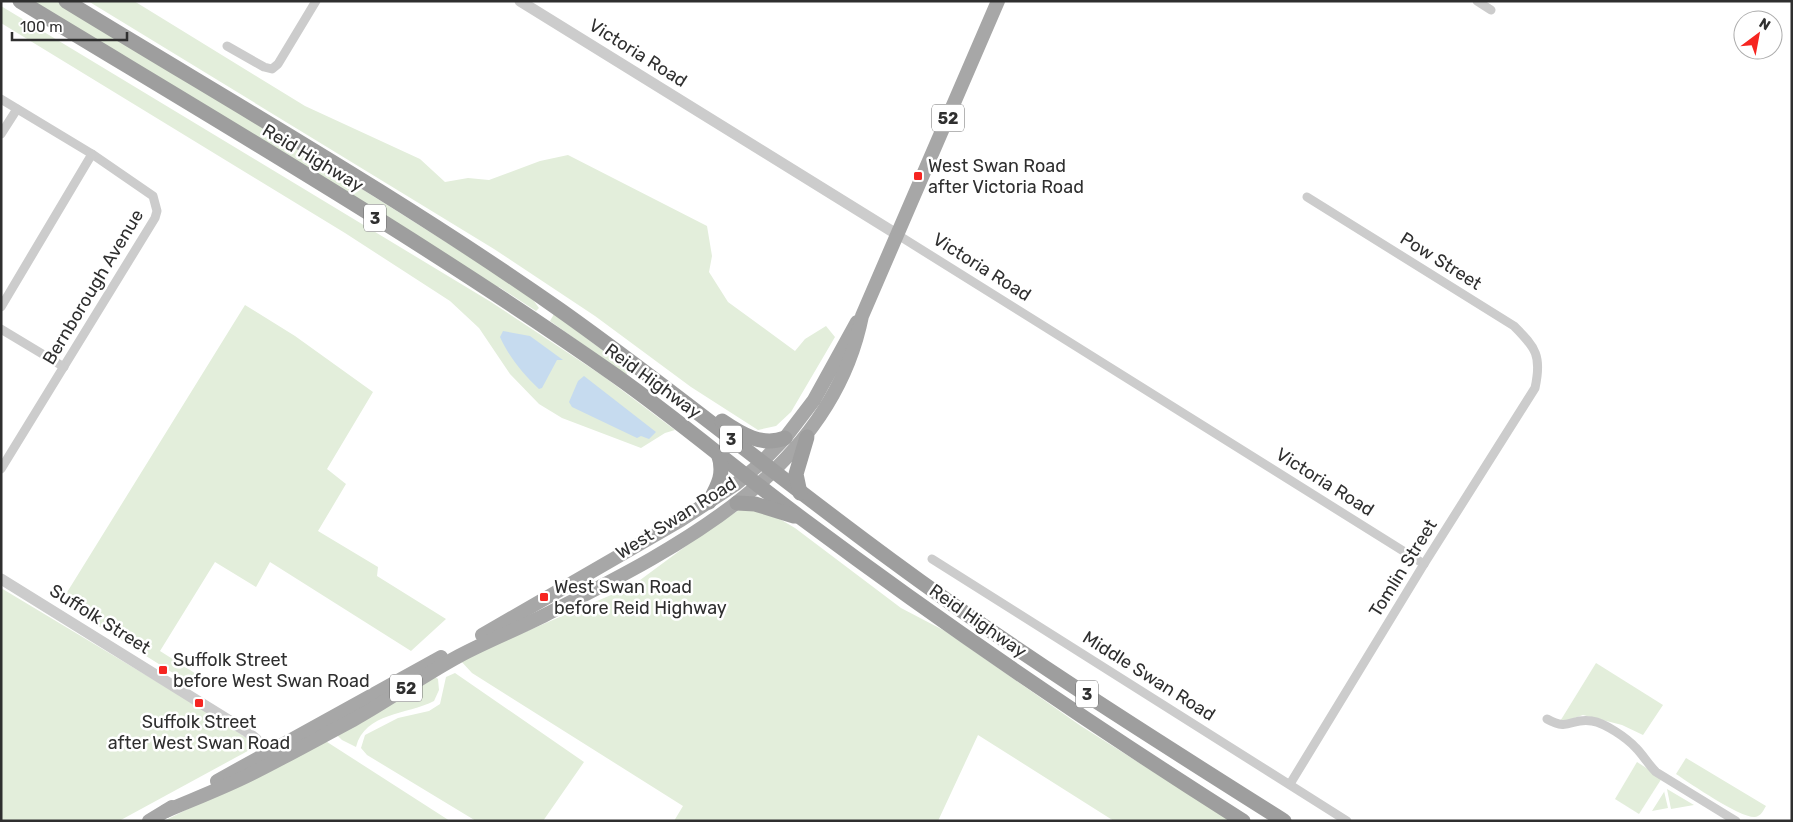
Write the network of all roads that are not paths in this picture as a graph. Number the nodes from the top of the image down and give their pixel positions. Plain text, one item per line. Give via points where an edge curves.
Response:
1 (20, 1) edge
2 (66, 1) edge
3 (316, 1) edge
4 (520, 1) edge
5 (998, 1) edge
6 (1477, 1) edge
7 (1491, 10) dead end
8 (227, 46) dead end
9 (1, 99) edge
10 (17, 109) junction
11 (1, 134) edge
12 (92, 154) junction
13 (1307, 196) dead end
14 (898, 235) junction
15 (1, 307) edge
16 (862, 316) junction
17 (1, 329) edge
18 (64, 367) junction
19 (1539, 368) joint
20 (701, 415) junction
21 (807, 436) junction
22 (785, 438) junction
23 (718, 453) junction
24 (761, 463) junction
25 (1, 469) edge
26 (774, 472) junction
27 (746, 475) junction
28 (759, 485) junction
29 (800, 493) junction
30 (709, 502) junction
31 (738, 503) junction
32 (800, 518) junction
33 (932, 559) dead end
34 (1424, 564) junction
35 (1, 579) edge
36 (1547, 719) dead end
37 (268, 758) junction
38 (1290, 784) junction
39 (148, 821) edge
40 (1244, 821) edge
41 (1284, 821) edge
42 (1347, 821) edge
43 (1736, 821) edge

1 - 23 highway, Reid Highway / 3 via 439,256 617,377
2 - 20 highway, Reid Highway / 3 via 452,236 559,309
3 - 8 street via 278,64 272,68 264,67
4 - 14 street, Victoria Road
5 - 14 main road, West Swan Road / 52
6 - 7 street
9 - 10 street, Bernborough Avenue
10 - 11 street
10 - 12 street, Bernborough Avenue
12 - 15 street
12 - 18 street, Bernborough Avenue via 153,196 157,211
13 - 19 street, Pow Street via 1514,326 1532,344
14 - 16 main road, West Swan Road / 52
14 - 34 street, Victoria Road
16 - 21 main road, West Swan Road / 52 via 844,375 826,410
16 - 22 main road, West Swan Road / 52 via 852,326 814,400
17 - 18 street
18 - 25 street, Bernborough Avenue
19 - 34 street, Tomlin Street via 1535,388
20 - 22 highway via 720,420 734,430 759,440 774,442
20 - 24 highway, Reid Highway / 3
21 - 26 main road, West Swan Road / 52
21 - 29 highway via 796,474
22 - 24 main road, West Swan Road / 52
23 - 27 highway, Reid Highway / 3
23 - 30 highway via 722,475
24 - 26 highway, Reid Highway / 3
24 - 27 main road, West Swan Road / 52
26 - 28 main road, West Swan Road / 52
26 - 29 highway, Reid Highway / 3
27 - 28 highway, Reid Highway / 3
27 - 30 main road, West Swan Road / 52
28 - 31 main road, West Swan Road / 52
28 - 32 highway, Reid Highway / 3
29 - 41 highway, Reid Highway / 3 via 977,622 1129,724
30 - 37 main road, West Swan Road / 52 via 566,588
31 - 32 highway via 755,504
31 - 37 main road, West Swan Road / 52 via 646,561 546,615 458,656 353,720
32 - 40 highway, Reid Highway / 3 via 1114,740
33 - 38 street, Middle Swan Road
34 - 38 street, Tomlin Street
35 - 37 street, Suffolk Street via 227,718 256,739
36 - 43 street via 1564,726 1587,720 1604,726 1636,748 1656,772
37 - 39 main road, West Swan Road / 52
38 - 42 street, Middle Swan Road

